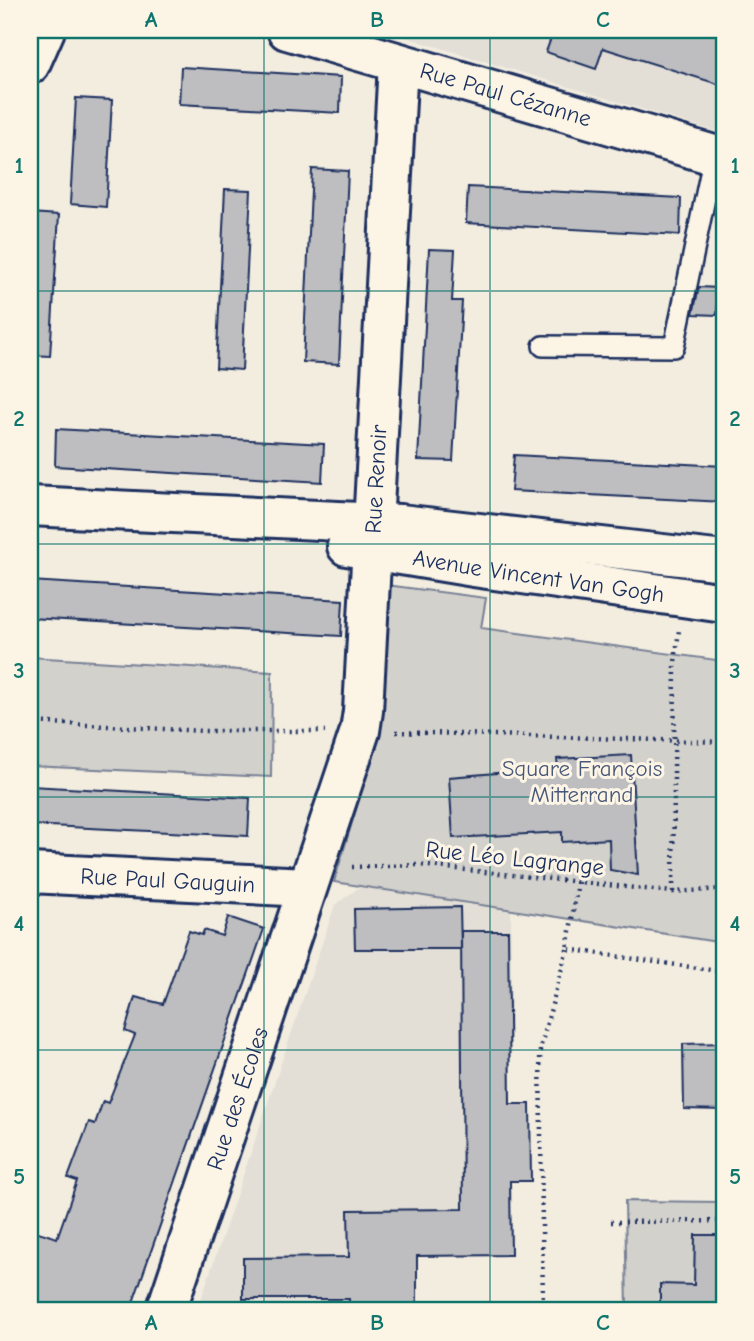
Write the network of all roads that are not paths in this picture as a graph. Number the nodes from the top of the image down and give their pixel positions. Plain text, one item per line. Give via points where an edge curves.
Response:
1 (45, 30) edge
2 (287, 30) edge
3 (398, 63) junction
4 (30, 64) edge
5 (719, 156) edge
6 (543, 346) dead end
7 (30, 506) edge
8 (373, 536) junction
9 (724, 561) edge
10 (724, 603) edge
11 (30, 873) edge
12 (307, 887) junction
13 (166, 1311) edge

1 - 4 street
2 - 3 street, Rue Paul Cézanne
3 - 5 street, Rue Paul Cézanne
3 - 8 street, Rue Renoir
5 - 6 lane via 674,347
7 - 8 street, Avenue Vincent Van Gogh via 191,515
8 - 9 street, Avenue Vincent Van Gogh
8 - 10 street, Avenue Vincent Van Gogh via 474,568
8 - 12 street, Rue Renoir via 360,732
11 - 12 street, Rue Paul Gauguin
12 - 13 street, Rue des Écoles

